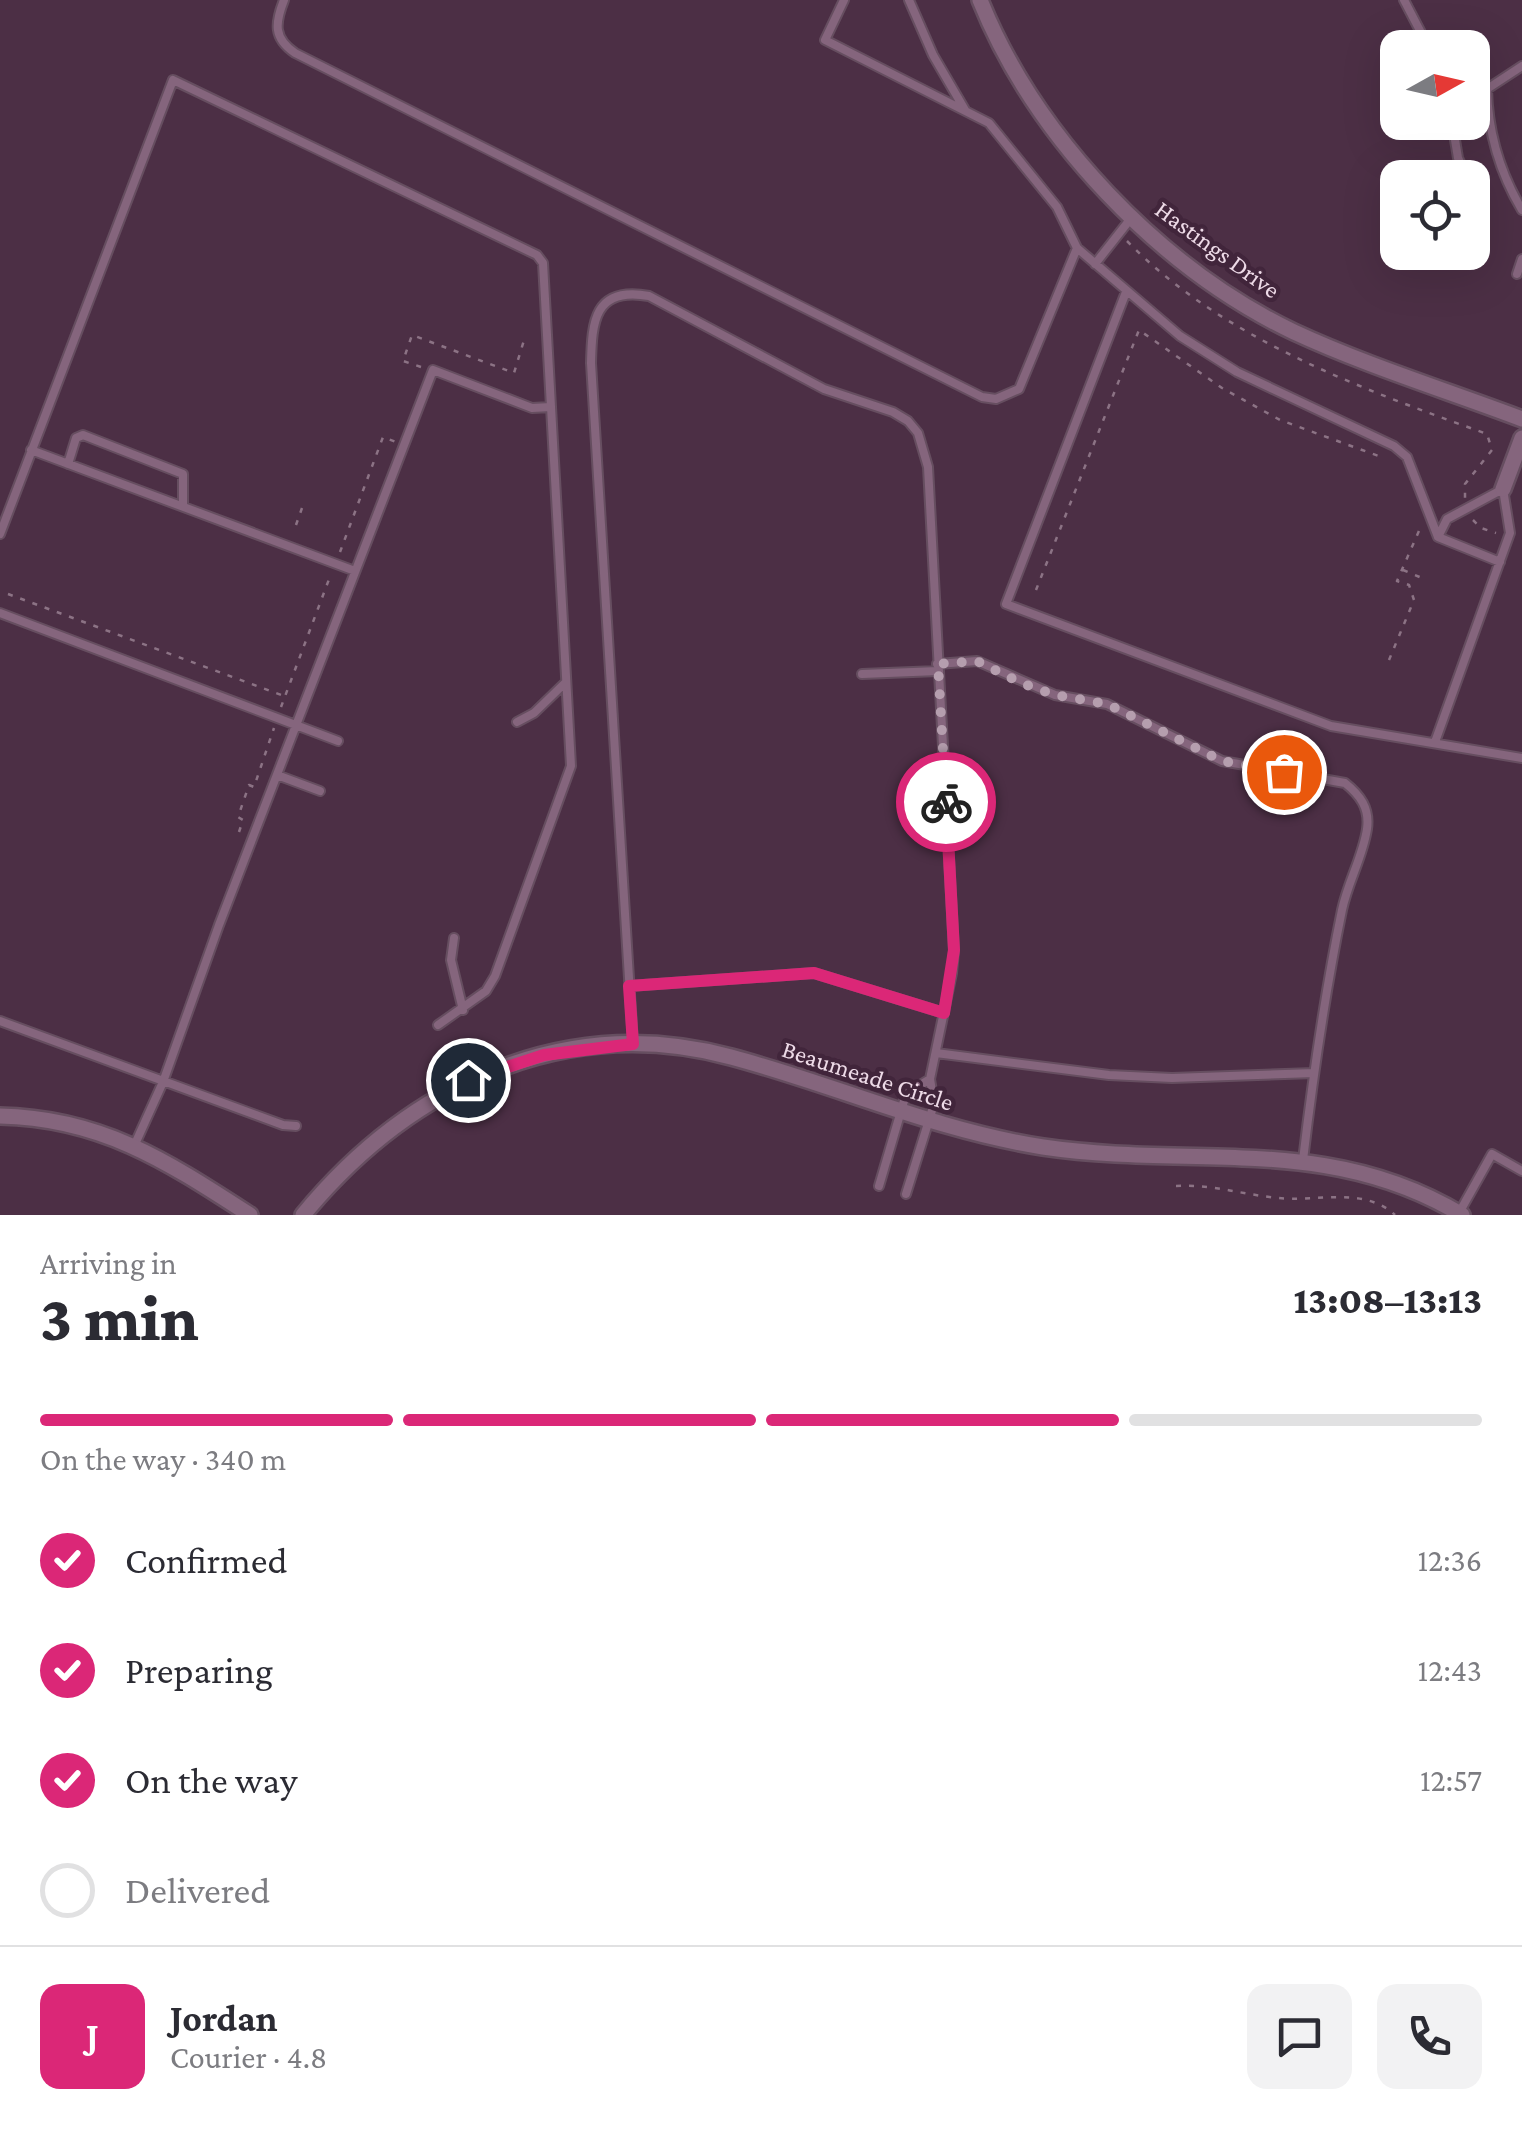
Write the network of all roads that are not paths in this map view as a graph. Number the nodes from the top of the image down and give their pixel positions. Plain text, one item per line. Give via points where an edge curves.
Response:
1 (284, 0) edge
2 (844, 0) edge
3 (909, 0) edge
4 (980, 0) edge
5 (1404, 0) edge
6 (1420, 30) edge
7 (1522, 66) edge
8 (965, 110) junction
9 (1522, 210) edge
10 (1132, 216) junction
11 (1077, 248) junction
12 (1522, 259) edge
13 (1095, 264) junction
14 (1516, 274) dead end
15 (1126, 292) junction
16 (551, 407) junction
17 (1522, 420) edge
18 (1522, 438) edge
19 (31, 450) junction
20 (68, 464) junction
21 (1503, 489) junction
22 (183, 506) junction
23 (0, 534) edge
24 (1438, 538) junction
25 (1500, 562) junction
26 (355, 570) junction
27 (0, 612) edge
28 (938, 667) junction
29 (862, 674) dead end
30 (566, 682) junction
31 (517, 722) dead end
32 (296, 725) junction
33 (338, 741) dead end
34 (1434, 742) junction
35 (1522, 758) edge
36 (277, 775) junction
37 (320, 791) dead end
38 (454, 938) dead end
39 (629, 986) junction
40 (463, 1010) junction
41 (944, 1013) junction
42 (0, 1021) edge
43 (438, 1025) dead end
44 (633, 1044) junction
45 (936, 1053) junction
46 (1314, 1073) junction
47 (930, 1080) junction
48 (163, 1082) junction
49 (901, 1113) junction
50 (0, 1116) edge
51 (930, 1122) junction
52 (296, 1126) dead end
53 (134, 1144) junction
54 (1304, 1160) junction
55 (1522, 1171) edge
56 (878, 1186) dead end
57 (906, 1194) dead end
58 (1460, 1214) edge
59 (250, 1215) edge
60 (303, 1215) edge

1 - 11 lane via 276,32 294,53 982,397 1019,389
2 - 8 lane via 826,40
3 - 8 lane
4 - 10 street, Hastings Drive via 1052,128
5 - 6 lane
7 - 9 lane via 1487,89 1492,137
8 - 11 lane via 989,122 1057,207
10 - 13 lane
10 - 17 street, Hastings Drive via 1192,268 1286,328
11 - 13 lane
12 - 14 lane
13 - 15 lane
15 - 24 lane via 1237,372 1407,456
15 - 34 lane via 1006,604 1331,726
16 - 19 lane via 543,263 537,255 173,80
16 - 26 lane via 532,408 433,370
16 - 30 lane
18 - 21 street
19 - 20 lane
19 - 23 lane
20 - 22 lane
20 - 22 lane via 76,438 83,436 184,474
21 - 24 lane via 1448,518
21 - 25 lane via 1510,533
22 - 26 lane
24 - 25 lane
25 - 34 lane
26 - 32 lane
27 - 32 lane
28 - 29 lane
28 - 39 lane via 928,467 908,421 824,388 648,296 624,296 596,312 591,363
28 - 41 lane via 954,950
28 - 46 lane via 977,661 1055,695 1107,704 1222,761 1345,783 1356,792 1365,805 1367,830 1345,895
30 - 31 lane
30 - 40 lane via 571,766 496,976
32 - 33 lane
32 - 36 lane
34 - 35 lane
36 - 37 lane
36 - 48 lane
38 - 40 lane via 451,960
39 - 41 lane via 814,973
39 - 44 lane
40 - 43 lane
41 - 45 lane
42 - 48 lane
44 - 49 street, Beaumeade Circle via 732,1057
44 - 60 street, Beaumeade Circle via 544,1055 468,1080 379,1138
45 - 46 lane via 1125,1076
45 - 47 lane
46 - 54 lane
47 - 49 lane via 906,1094
47 - 51 lane
48 - 52 lane
48 - 53 lane
49 - 51 street, Beaumeade Circle
49 - 56 lane
50 - 53 street via 74,1126
51 - 54 street, Beaumeade Circle via 1072,1151
51 - 57 lane
53 - 59 street
54 - 58 street, Beaumeade Circle via 1384,1178
55 - 58 lane via 1492,1154

